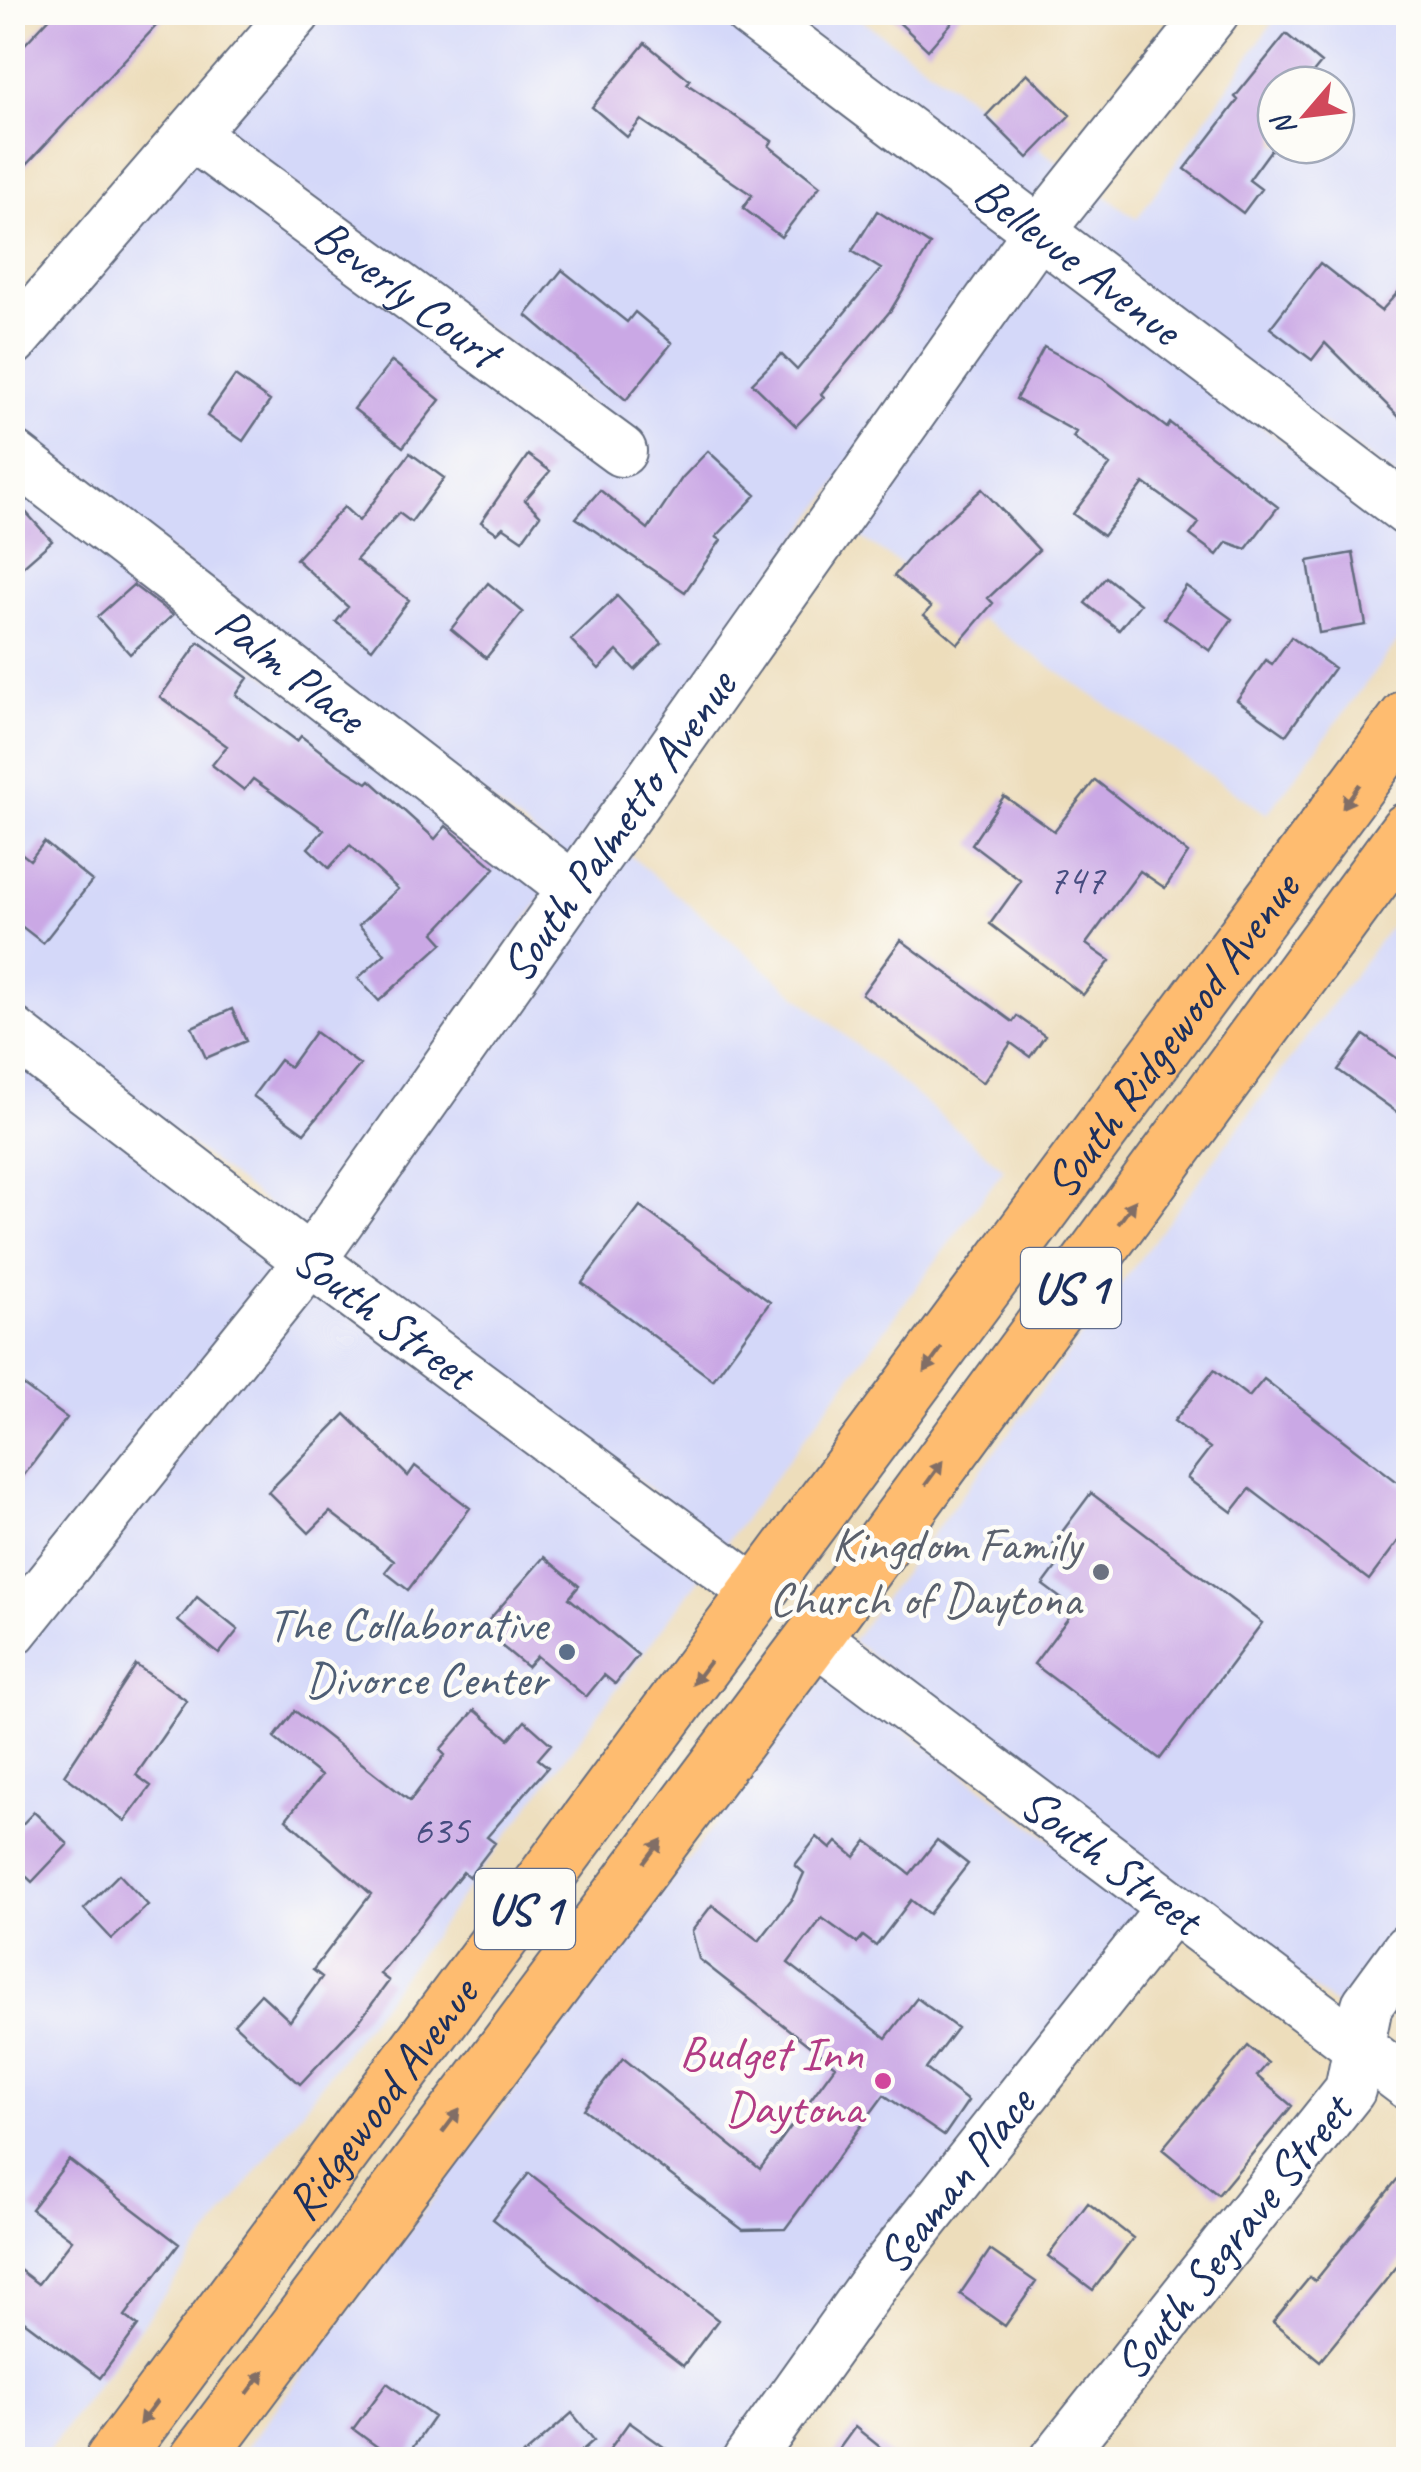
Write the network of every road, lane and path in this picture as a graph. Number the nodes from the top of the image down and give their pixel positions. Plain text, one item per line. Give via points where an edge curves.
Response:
1 (296, 12) edge
2 (749, 12) edge
3 (1214, 12) edge
4 (191, 134) junction
5 (1037, 234) junction
6 (12, 342) edge
7 (621, 451) dead end
8 (12, 455) edge
9 (1408, 511) edge
10 (1408, 717) edge
11 (1408, 830) edge
12 (572, 887) junction
13 (12, 1032) edge
14 (310, 1260) junction
15 (836, 1492) junction
16 (760, 1595) junction
17 (12, 1630) edge
18 (814, 1636) junction
19 (724, 1758) junction
20 (1172, 1907) junction
21 (1408, 1949) edge
22 (1360, 2048) junction
23 (1408, 2084) edge
24 (113, 2460) edge
25 (197, 2460) edge
26 (748, 2460) edge
27 (1055, 2460) edge

1 - 4 street
2 - 5 street, Bellevue Avenue
3 - 5 street, South Palmetto Avenue
4 - 6 street
4 - 7 street, Beverly Court
5 - 9 street, Bellevue Avenue
5 - 12 street, South Palmetto Avenue
8 - 12 street, Palm Place
10 -> 15 main road, South Ridgewood Avenue / US 1
18 -> 11 main road, South Ridgewood Avenue / US 1
12 - 14 street, South Palmetto Avenue
13 - 14 street, South Street
14 - 16 street, South Street
14 - 17 street, South Palmetto Avenue
15 - 16 main road, South Ridgewood Avenue / US 1
15 - 18 main road via 806,1596
16 - 19 main road via 764,1642
16 -> 24 main road, Ridgewood Avenue / US 1
18 - 19 main road, Ridgewood Avenue / US 1
18 - 20 street, South Street
25 -> 19 main road, Ridgewood Avenue / US 1
20 - 22 street, South Street
20 - 26 street, Seaman Place via 876,2280
21 - 22 street, South Segrave Street via 1367,2005
22 - 23 street, South Street
22 - 27 street, South Segrave Street via 1350,2090

